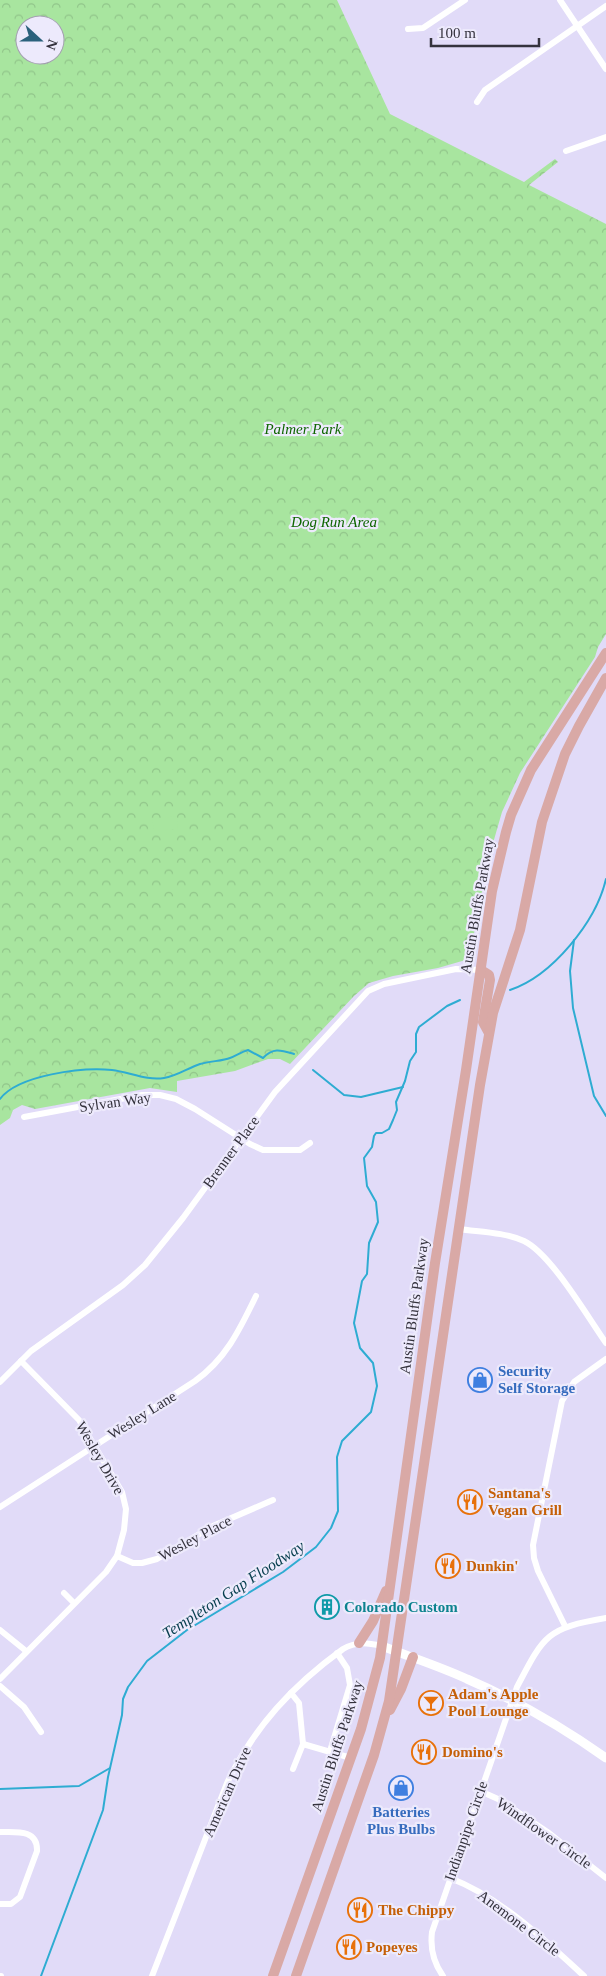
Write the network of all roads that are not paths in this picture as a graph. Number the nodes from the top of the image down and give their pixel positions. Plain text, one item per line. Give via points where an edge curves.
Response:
1 (465, 0) edge
2 (560, 0) edge
3 (606, 6) edge
4 (578, 26) junction
5 (408, 29) dead end
6 (606, 69) edge
7 (477, 102) dead end
8 (606, 137) edge
9 (566, 151) dead end
10 (606, 653) edge
11 (606, 678) edge
12 (481, 970) junction
13 (489, 1033) junction
14 (24, 1117) dead end
15 (241, 1138) junction
16 (310, 1143) dead end
17 (459, 1229) junction
18 (256, 1296) dead end
19 (606, 1343) edge
20 (606, 1359) edge
21 (21, 1361) junction
22 (0, 1382) edge
23 (94, 1445) junction
24 (273, 1500) dead end
25 (0, 1507) edge
26 (117, 1556) junction
27 (392, 1576) junction
28 (64, 1593) dead end
29 (74, 1603) junction
30 (606, 1618) edge
31 (564, 1626) junction
32 (0, 1630) edge
33 (359, 1643) junction
34 (382, 1646) junction
35 (26, 1651) junction
36 (397, 1652) junction
37 (337, 1653) junction
38 (413, 1657) junction
39 (0, 1679) edge
40 (0, 1686) edge
41 (291, 1692) junction
42 (512, 1701) junction
43 (386, 1714) junction
44 (41, 1732) dead end
45 (303, 1744) junction
46 (330, 1750) junction
47 (351, 1758) junction
48 (606, 1758) edge
49 (293, 1769) dead end
50 (480, 1791) junction
51 (0, 1832) edge
52 (450, 1878) junction
53 (606, 1878) edge
54 (0, 1904) edge
55 (152, 1976) edge
56 (273, 1976) edge
57 (296, 1976) edge
58 (443, 1976) edge
59 (584, 1976) edge

1 - 5 street via 424,28
2 - 4 street
3 - 4 street
4 - 6 street
4 - 7 street via 485,90
8 - 9 street
10 - 12 main road, Austin Bluffs Parkway via 543,749 511,815 492,891
11 - 13 main road via 578,726 554,785 537,842 520,930
12 - 13 main road via 489,975 490,980 483,1022
12 - 15 street, Brenner Place via 456,969 384,984 368,992 275,1092
12 - 27 main road, Austin Bluffs Parkway via 435,1262
13 - 17 main road
14 - 15 street, Sylvan Way via 142,1095 160,1095 185,1103
15 - 16 street, Sylvan Way via 257,1148 270,1151 300,1150
15 - 21 street, Brenner Place via 145,1265
17 - 19 street via 512,1237 532,1246 549,1263
17 - 36 main road
18 - 23 street, Wesley Lane via 230,1345 211,1369
20 - 31 street via 574,1382 562,1401 535,1532 534,1558 538,1571
21 - 22 street, Brenner Place
21 - 23 street, Wesley Drive via 73,1413
23 - 25 street, Wesley Lane
23 - 26 street, Wesley Drive via 125,1501 125,1526
24 - 26 street, Wesley Place via 213,1526 158,1559 142,1564
26 - 29 street, Wesley Drive via 106,1572
27 - 33 main road via 373,1621
27 - 34 main road, Austin Bluffs Parkway
28 - 29 street
29 - 35 street, Wesley Drive
30 - 31 street, Indianpipe Circle
31 - 42 street, Indianpipe Circle via 554,1631 533,1656
32 - 35 street
33 - 34 street
33 - 37 street, American Drive
34 - 36 street
34 - 47 main road, Austin Bluffs Parkway via 370,1700
35 - 39 street, Wesley Drive
36 - 38 street
36 - 43 main road
37 - 41 street, American Drive
37 - 46 street via 347,1668 350,1685
38 - 42 street via 467,1678
38 - 43 main road via 394,1704
40 - 44 street via 24,1707
41 - 45 street via 299,1703
41 - 55 street, American Drive via 258,1730 233,1772
42 - 48 street
42 - 50 street, Indianpipe Circle
43 - 57 main road
45 - 46 street
45 - 49 street
46 - 47 street
47 - 56 main road, Austin Bluffs Parkway
50 - 52 street, Indianpipe Circle
50 - 53 street, Windflower Circle via 498,1799 549,1833
51 - 54 street via 27,1833 38,1839 37,1851 20,1897 11,1904
52 - 58 street, Indianpipe Circle via 431,1943 434,1961
52 - 59 street, Anemone Circle via 473,1888 525,1924

